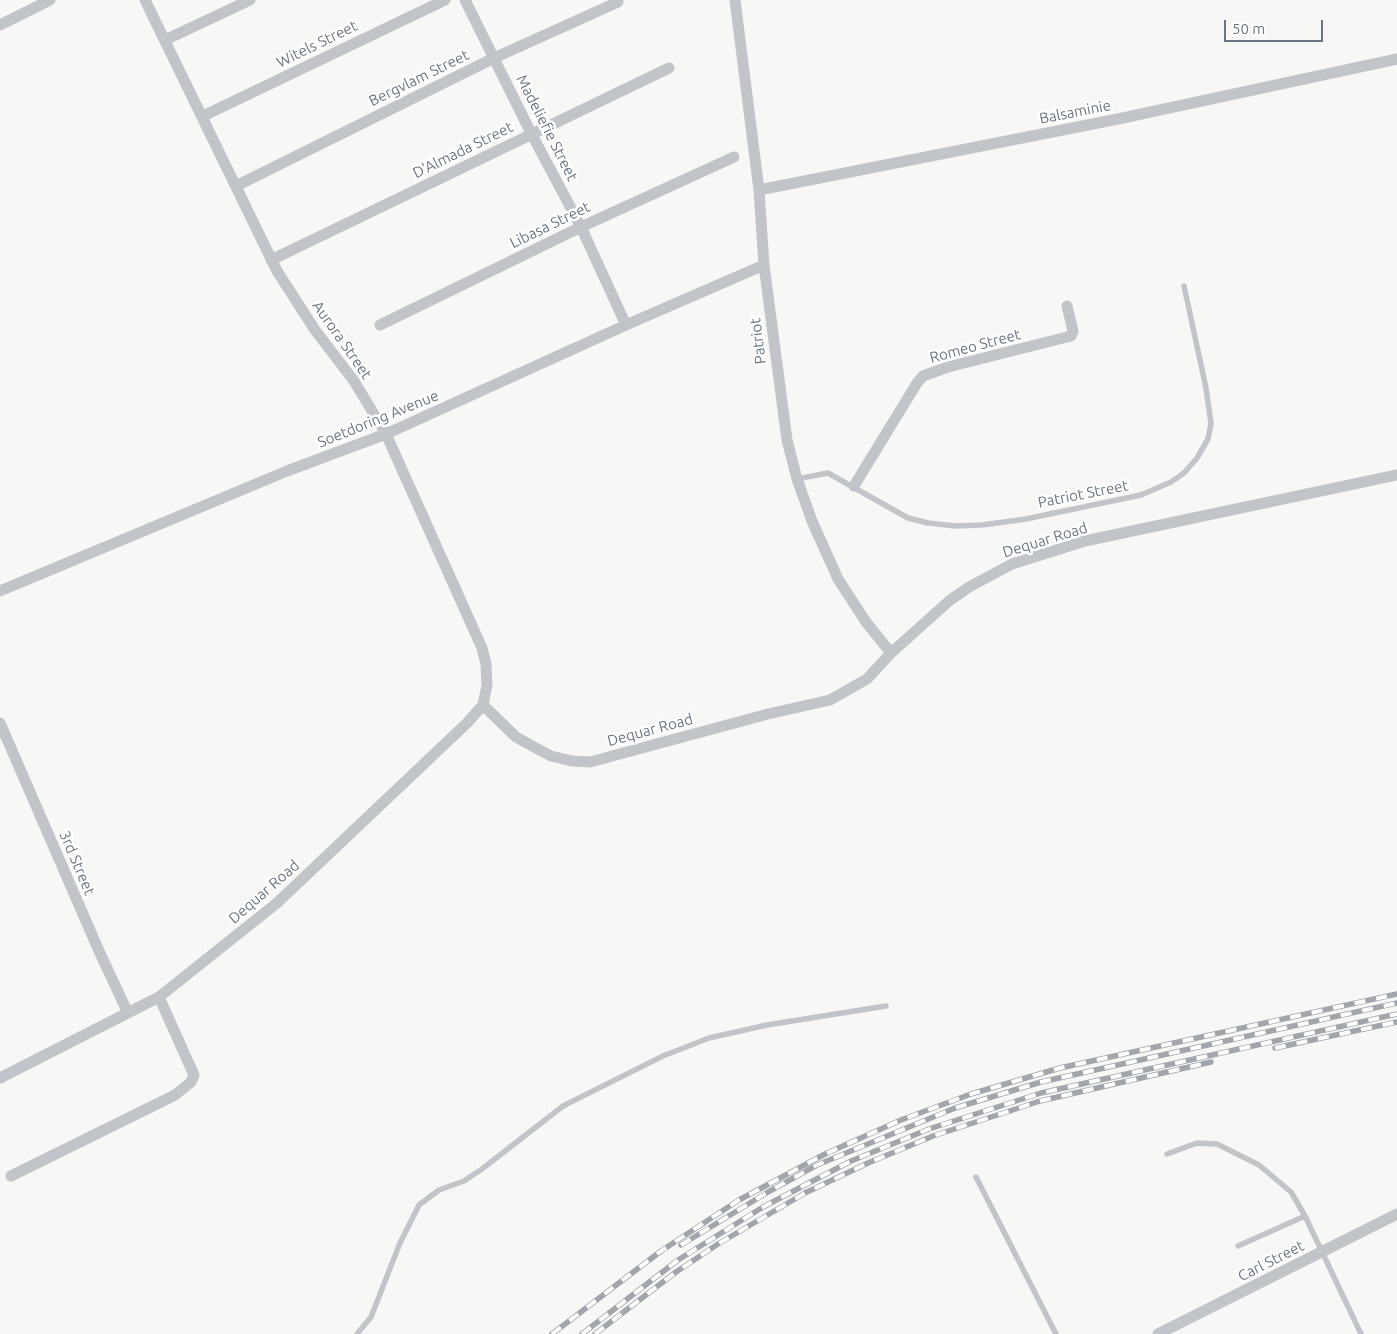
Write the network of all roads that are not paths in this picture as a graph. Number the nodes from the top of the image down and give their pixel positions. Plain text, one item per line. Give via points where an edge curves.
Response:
1 (50, 0) edge
2 (145, 0) edge
3 (250, 0) edge
4 (445, 0) edge
5 (465, 0) edge
6 (735, 0) edge
7 (618, 2) dead end
8 (0, 25) edge
9 (165, 40) junction
10 (494, 58) junction
11 (1397, 59) edge
12 (669, 68) dead end
13 (203, 116) junction
14 (531, 134) junction
15 (734, 157) dead end
16 (236, 186) junction
17 (759, 190) junction
18 (581, 227) junction
19 (271, 260) junction
20 (764, 265) junction
21 (1184, 286) dead end
22 (1067, 306) dead end
23 (380, 324) dead end
24 (626, 325) junction
25 (386, 434) junction
26 (1397, 475) edge
27 (797, 479) junction
28 (854, 486) junction
29 (0, 591) edge
30 (890, 652) junction
31 (483, 705) junction
32 (0, 724) edge
33 (159, 997) junction
34 (886, 1006) dead end
35 (128, 1014) junction
36 (0, 1078) edge
37 (1167, 1154) dead end
38 (11, 1176) dead end
39 (976, 1177) dead end
40 (1397, 1214) edge
41 (1305, 1216) junction
42 (1238, 1246) dead end
43 (1321, 1252) junction
44 (357, 1334) edge
45 (1056, 1334) edge
46 (1158, 1334) edge
47 (1361, 1334) edge

1 - 8 street
2 - 9 street, Aurora Street
3 - 9 street
4 - 13 street, Witels Street
5 - 10 street, Madeliefie Street
6 - 17 street, Patriot
7 - 10 street, Bergvlam Street
9 - 13 street, Aurora Street
10 - 14 street, Madeliefie Street
10 - 16 street, Bergvlam Street
11 - 17 street, Balsaminie via 1118,119
12 - 14 street, D'Almada Street
13 - 16 street, Aurora Street
14 - 18 street, Madeliefie Street
14 - 19 street, D'Almada Street
15 - 18 street, Libasa Street
16 - 19 street, Aurora Street
17 - 20 street, Patriot
18 - 23 street, Libasa Street
18 - 24 street, Madeliefie Street
19 - 25 street, Aurora Street via 315,330 354,381
20 - 24 street, Soetdoring Avenue
20 - 27 street, Patriot via 783,413
21 - 28 lane, Patriot Street via 1211,424 1208,439 1197,458 1171,482 1141,496 1026,519 956,526 908,518
22 - 28 street, Romeo Street via 1073,331 1071,336 948,366 923,376
24 - 25 street, Soetdoring Avenue
25 - 29 street, Soetdoring Avenue via 287,471
25 - 31 street, Aurora Street via 482,648 488,672
26 - 30 street, Dequar Road via 1085,541 1029,558 969,587
27 - 28 lane, Patriot Street via 828,473
27 - 30 street, Patriot via 838,579
30 - 31 street, Dequar Road via 867,679 830,700 590,762 551,756 534,747 516,737
31 - 33 street, Dequar Road via 277,903
32 - 35 street, 3rd Street
33 - 35 street, Dequar Road
33 - 38 street via 194,1075 191,1082 175,1096
34 - 44 lane via 709,1038 663,1056 563,1106 482,1169 464,1181 439,1190 419,1205 400,1242 371,1318
35 - 36 street, Dequar Road
37 - 41 lane via 1197,1143 1217,1144 1260,1166 1291,1192
39 - 45 lane
40 - 43 street, Carl Street
41 - 42 lane
41 - 43 lane
43 - 46 street, Carl Street
43 - 47 lane

